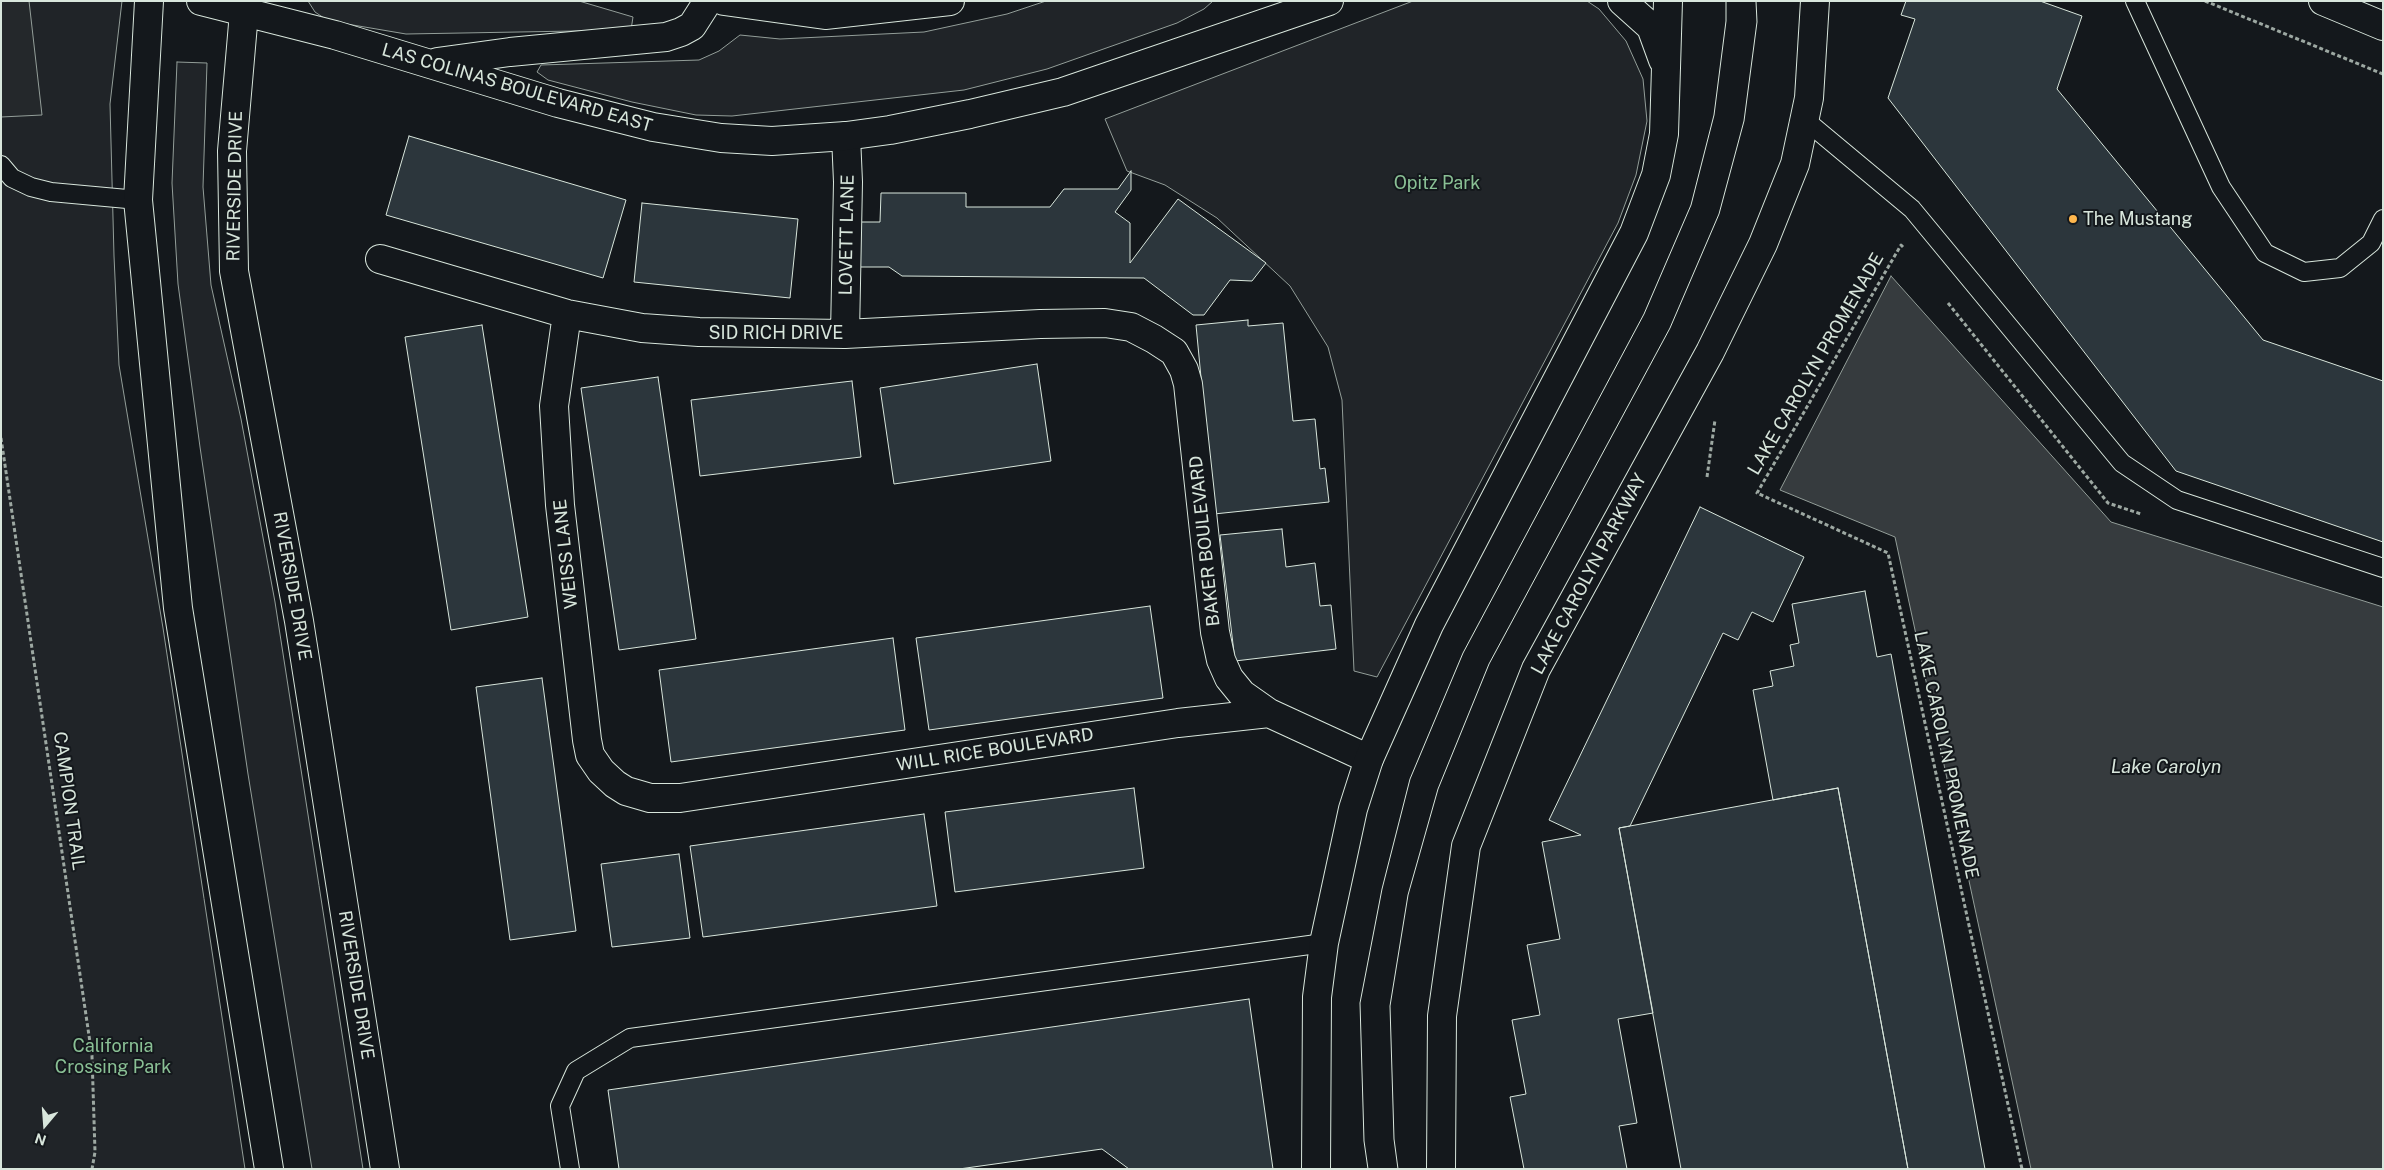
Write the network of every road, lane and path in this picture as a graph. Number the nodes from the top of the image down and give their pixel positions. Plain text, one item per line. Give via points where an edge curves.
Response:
1 (150, 1) edge
2 (200, 1) edge
3 (708, 1) edge
4 (724, 1) edge
5 (950, 1) edge
6 (1329, 1) edge
7 (1622, 1) edge
8 (1668, 1) edge
9 (1815, 1) edge
10 (2135, 1) edge
11 (2205, 1) edge
12 (2322, 1) edge
13 (244, 7) edge
14 (1279, 10) edge
15 (2383, 26) edge
16 (428, 64) junction
17 (1667, 70) junction
18 (2383, 74) edge
19 (1804, 119) junction
20 (846, 136) junction
21 (1, 164) edge
22 (138, 200) junction
23 (2383, 219) edge
24 (1908, 253) dead end
25 (380, 259) dead end
26 (1945, 300) dead end
27 (567, 314) junction
28 (845, 334) junction
29 (1174, 352) joint
30 (1, 438) edge
31 (2144, 515) dead end
32 (2383, 568) edge
33 (1269, 714) junction
34 (1369, 759) junction
35 (615, 784) joint
36 (1324, 943) junction
37 (92, 1169) edge
38 (269, 1169) edge
39 (385, 1169) edge
40 (570, 1169) edge
41 (1316, 1169) edge
42 (1441, 1169) edge
43 (2022, 1169) edge

1 - 22 street
2 - 13 street, LAS COLINAS BOULEVARD EAST
3 - 16 street via 692,26 666,37 510,52
4 - 5 street via 825,16
6 - 14 street, LAS COLINAS BOULEVARD EAST
7 - 17 street via 1651,27
8 - 17 street
9 - 19 street, LAKE CAROLYN PARKWAY via 1809,98
10 - 23 lane via 2221,187 2265,253 2304,272 2340,268 2371,243
11 - 18 path
12 - 15 street
13 - 16 street, LAS COLINAS BOULEVARD EAST
13 - 39 street, RIVERSIDE DRIVE via 232,151 234,271 299,621
14 - 20 street, LAS COLINAS BOULEVARD EAST via 1063,92 970,114
16 - 20 street, LAS COLINAS BOULEVARD EAST via 558,103 653,127 772,142
17 - 34 street via 1664,134 1656,175 1634,233 1429,625
19 - 32 lane via 1912,209 2122,463 2177,500
19 - 42 street, LAKE CAROLYN PARKWAY via 1795,164 1763,244 1710,352 1536,669 1466,846 1442,1016
20 - 28 street, LOVETT LANE
21 - 22 lane via 12,178 32,188
22 - 38 street via 178,608
24 - 43 path, LAKE CAROLYN PROMENADE via 1901,245 1756,493 1888,553
25 - 27 street, SID RICH DRIVE
26 - 31 path via 2108,503
27 - 28 street, SID RICH DRIVE via 642,328
27 - 35 street, WEISS LANE via 554,406 562,515 587,740 590,755
28 - 29 street, SID RICH DRIVE via 1105,323 1131,327
29 - 33 street, BAKER BOULEVARD via 1188,384 1215,632 1221,660 1229,678 1242,694
30 - 37 path, CAMPION TRAIL via 92,1056 95,1152
33 - 34 street, WILL RICE BOULEVARD
33 - 35 street, WILL RICE BOULEVARD via 1168,724 680,798 650,798
34 - 36 street via 1353,809
36 - 40 lane via 630,1038 576,1071 560,1106
36 - 41 street via 1317,997

